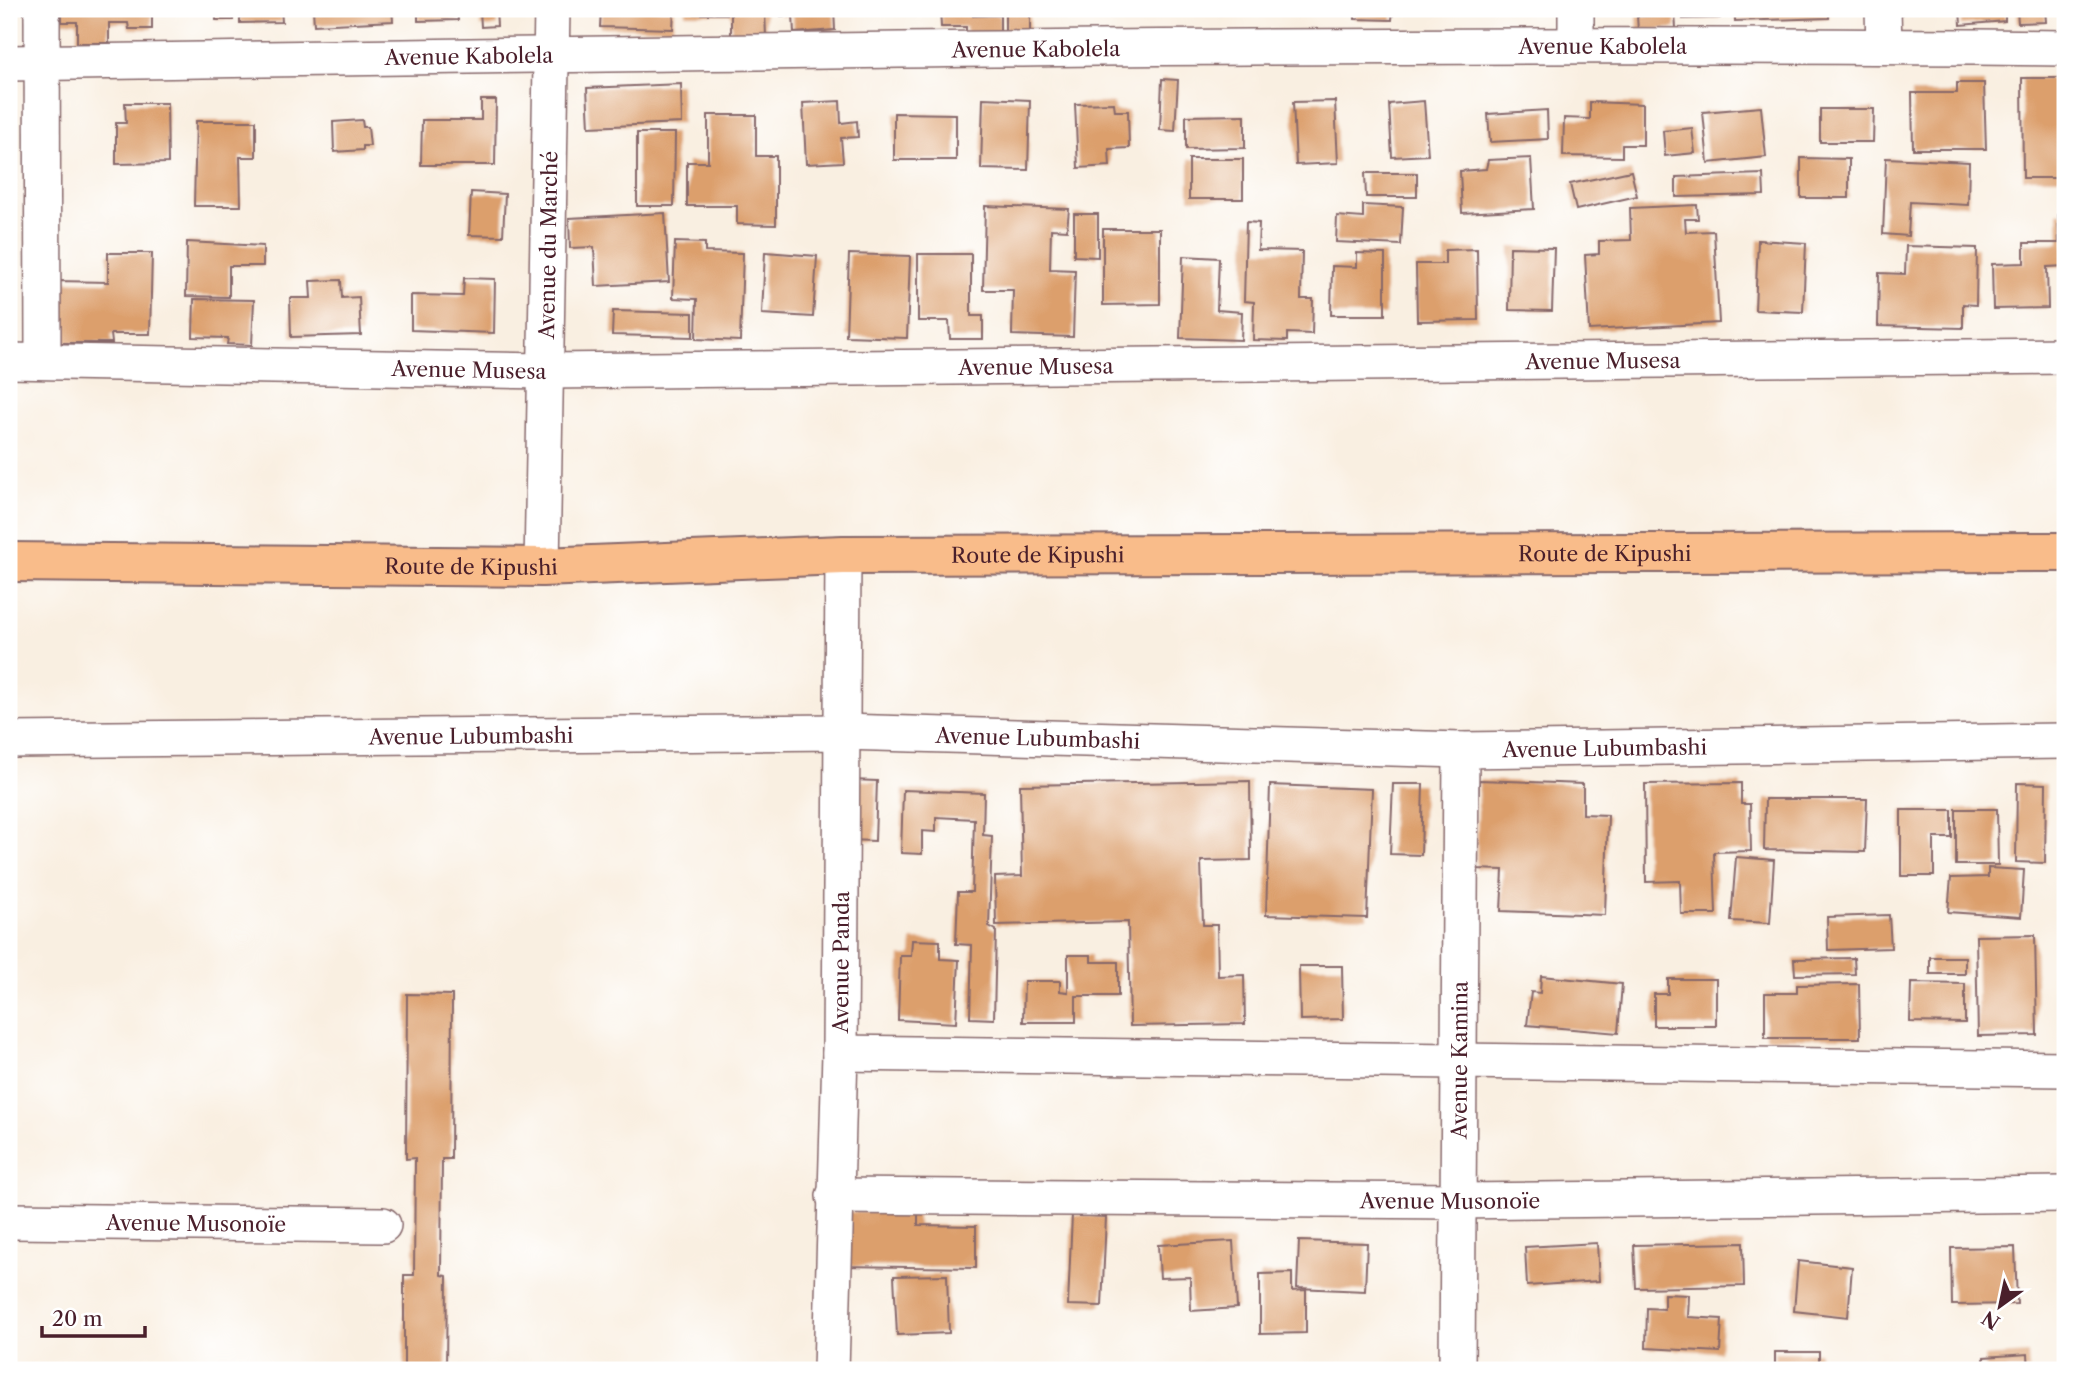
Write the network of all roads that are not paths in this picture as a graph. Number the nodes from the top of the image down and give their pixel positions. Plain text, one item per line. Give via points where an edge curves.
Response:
1 (42, 9) edge
2 (552, 9) edge
3 (1576, 9) edge
4 (1883, 9) edge
5 (1576, 44) junction
6 (1884, 46) junction
7 (2065, 48) edge
8 (553, 52) junction
9 (43, 62) junction
10 (9, 63) edge
11 (2065, 356) edge
12 (9, 361) edge
13 (43, 361) junction
14 (546, 371) junction
15 (2065, 552) edge
16 (843, 555) junction
17 (9, 562) edge
18 (542, 566) junction
19 (842, 732) junction
20 (9, 740) edge
21 (2065, 741) edge
22 (1461, 750) junction
23 (840, 1053) junction
24 (1461, 1061) junction
25 (2065, 1069) edge
26 (2065, 1194) edge
27 (834, 1196) junction
28 (1458, 1201) junction
29 (9, 1221) edge
30 (383, 1225) dead end
31 (831, 1370) edge
32 (1457, 1370) edge

1 - 9 street
2 - 8 street, Avenue du Marché
3 - 5 street
4 - 6 street
5 - 6 street, Avenue Kabolela
5 - 8 street, Avenue Kabolela
6 - 7 street, Avenue Kabolela
8 - 9 street, Avenue Kabolela
8 - 14 street, Avenue du Marché
9 - 10 street, Avenue Kabolela
9 - 13 street
11 - 14 street, Avenue Musesa
12 - 13 street, Avenue Musesa
13 - 14 street, Avenue Musesa
14 - 18 street, Avenue du Marché
15 - 16 highway, Route de Kipushi
16 - 18 highway, Route de Kipushi
16 - 19 street, Avenue Panda
17 - 18 highway, Route de Kipushi
19 - 20 street, Avenue Lubumbashi
19 - 22 street, Avenue Lubumbashi
19 - 23 street, Avenue Panda
21 - 22 street, Avenue Lubumbashi
22 - 24 street, Avenue Kamina
23 - 24 street
23 - 27 street, Avenue Panda
24 - 25 street
24 - 28 street, Avenue Kamina
26 - 28 street, Avenue Musonoïe
27 - 28 street, Avenue Musonoïe
27 - 31 street, Avenue Panda
28 - 32 street, Avenue Kamina
29 - 30 street, Avenue Musonoïe

